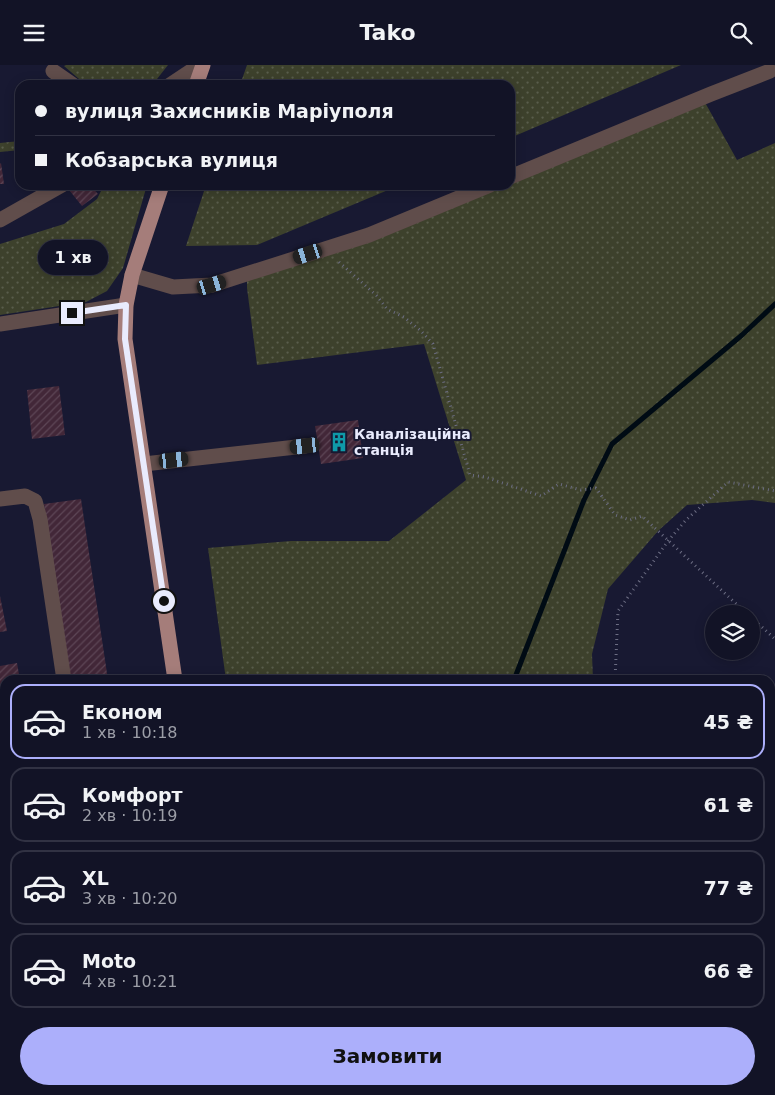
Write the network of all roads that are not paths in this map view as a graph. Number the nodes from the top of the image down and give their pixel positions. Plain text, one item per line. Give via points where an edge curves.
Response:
1 (201, 65) edge
2 (53, 71) dead end
3 (770, 71) dead end
4 (66, 80) edge
5 (178, 80) edge
6 (197, 80) edge
7 (515, 175) edge
8 (53, 190) edge
9 (160, 190) edge
10 (478, 190) edge
11 (0, 220) edge
12 (132, 275) junction
13 (126, 305) junction
14 (0, 324) edge
15 (305, 446) dead end
16 (144, 463) junction
17 (0, 499) edge
18 (63, 675) edge
19 (174, 675) edge

1 - 5 street
1 - 6 main road
2 - 4 street
3 - 7 street
8 - 11 street
9 - 12 main road
10 - 12 street via 369,235 212,285 173,287
12 - 13 main road
13 - 14 street
13 - 16 main road via 125,339
15 - 16 street
16 - 19 main road
17 - 18 street via 25,496 35,501

